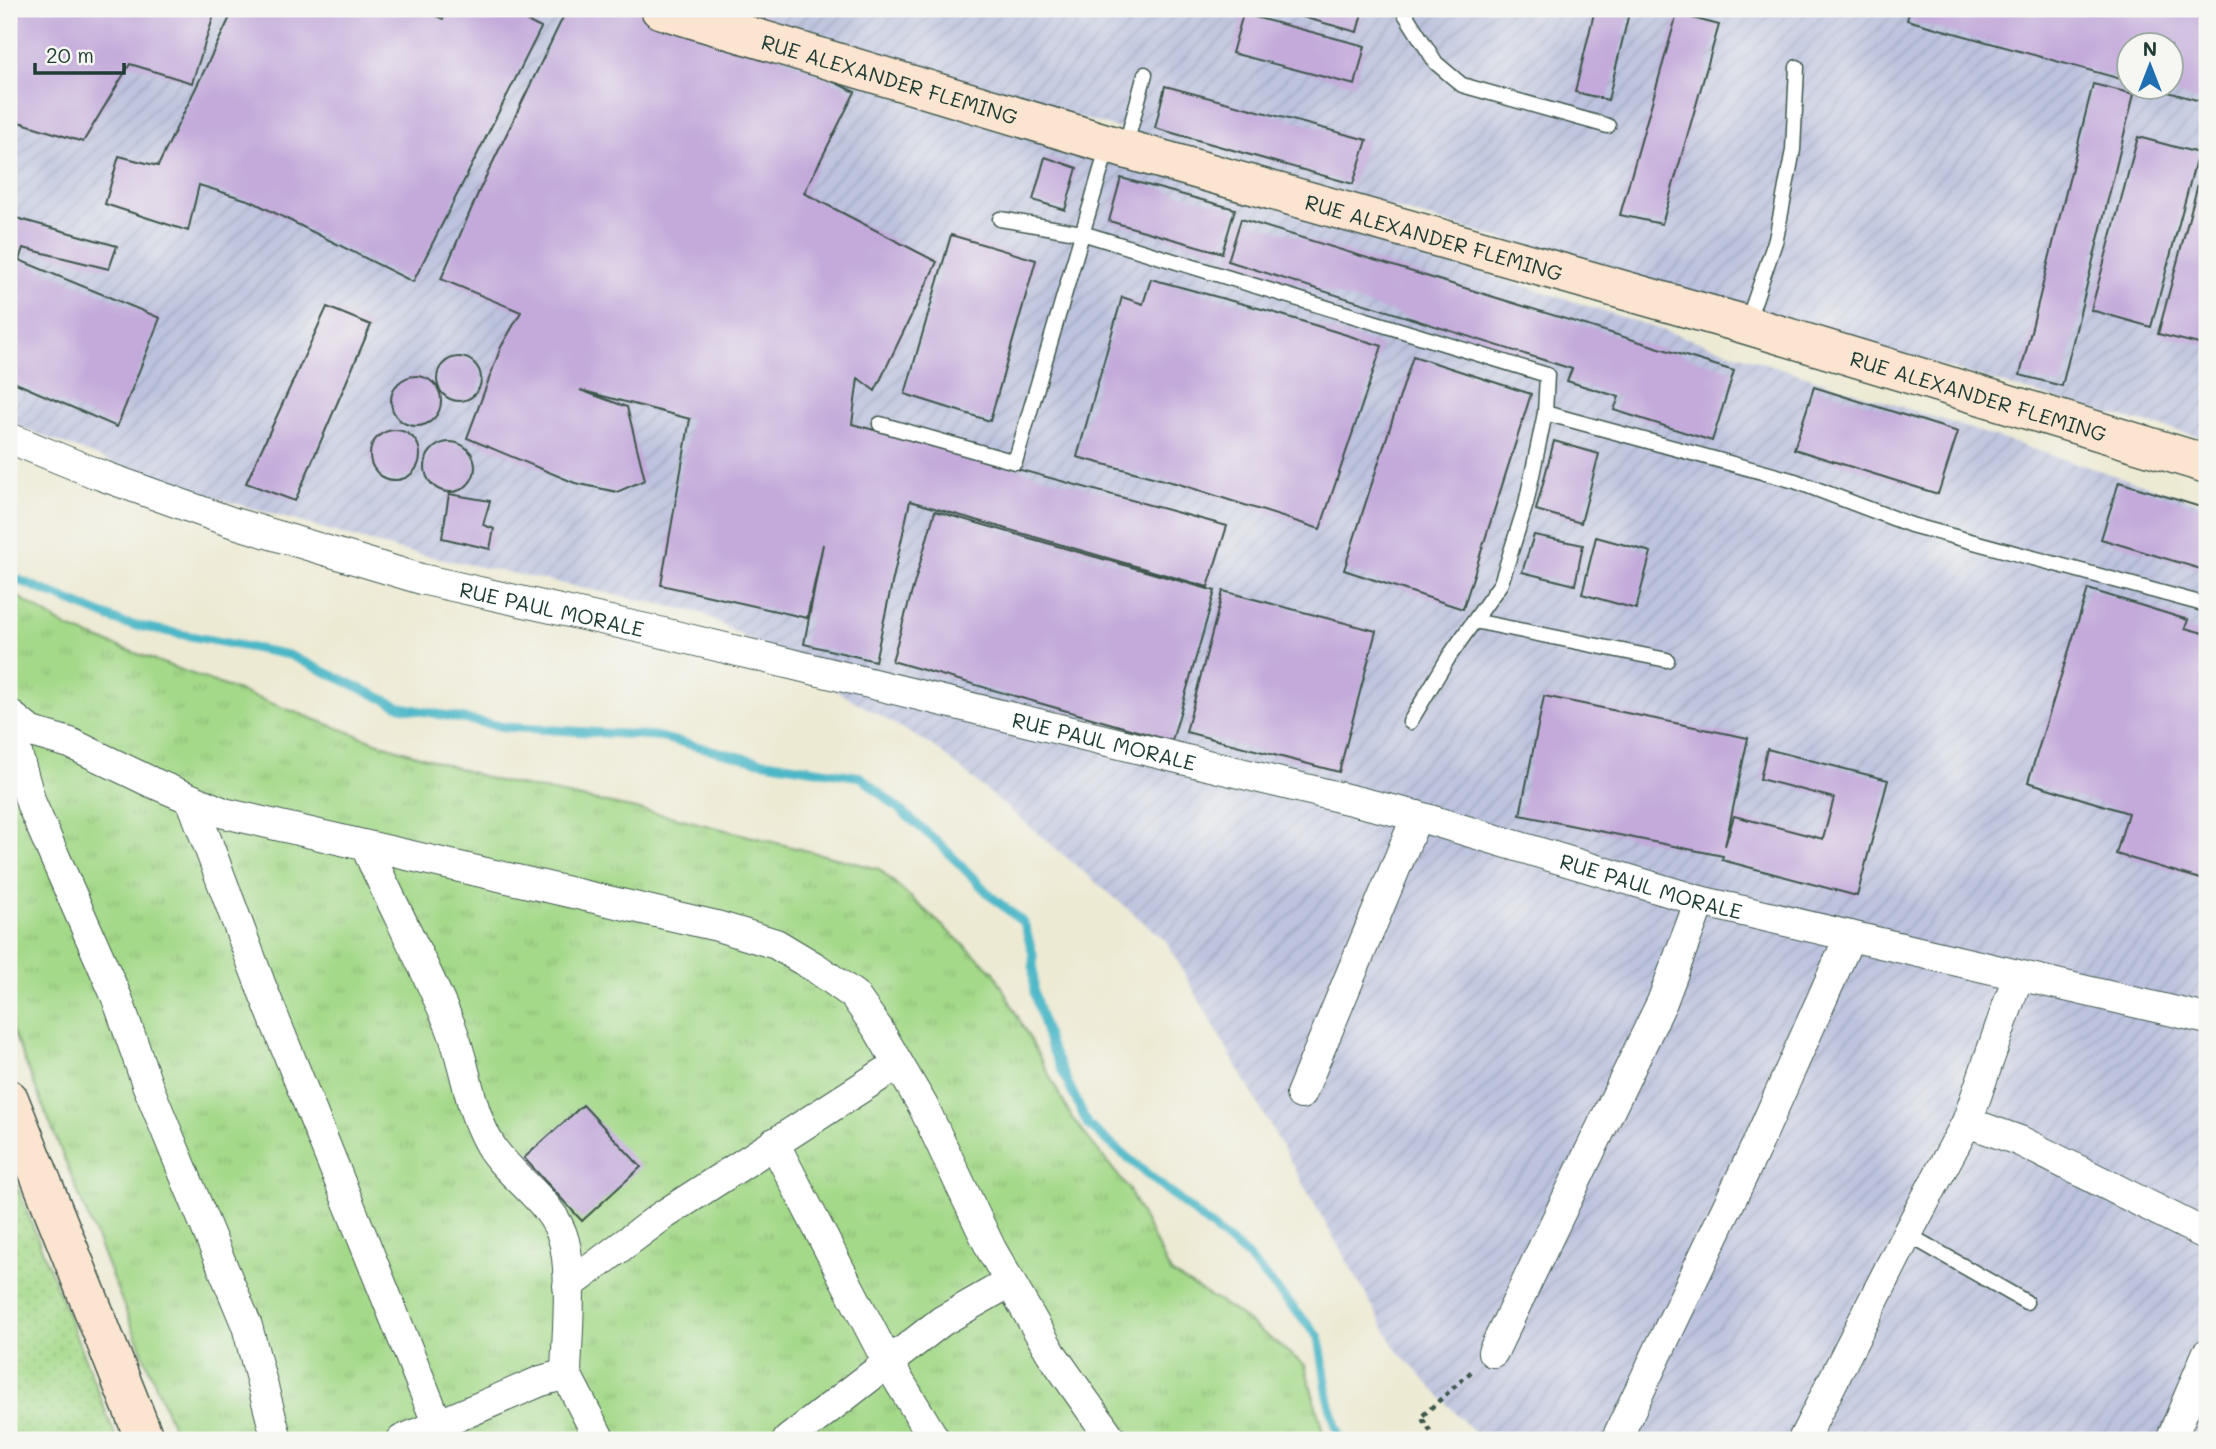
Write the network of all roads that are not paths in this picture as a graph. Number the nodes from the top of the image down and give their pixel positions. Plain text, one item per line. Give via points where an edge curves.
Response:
1 (660, 9) edge
2 (1402, 9) edge
3 (1797, 66) dead end
4 (1145, 74) dead end
5 (1608, 126) dead end
6 (1117, 147) junction
7 (1000, 219) dead end
8 (1082, 233) junction
9 (1747, 325) junction
10 (1545, 413) junction
11 (880, 424) dead end
12 (9, 438) edge
13 (2207, 464) edge
14 (2207, 605) edge
15 (1474, 621) junction
16 (1667, 660) dead end
17 (9, 714) edge
18 (1410, 722) dead end
19 (9, 725) edge
20 (191, 799) junction
21 (1417, 816) junction
22 (366, 847) junction
23 (1700, 901) junction
24 (1850, 936) junction
25 (2018, 976) junction
26 (2207, 1020) edge
27 (898, 1064) junction
28 (1301, 1094) dead end
29 (9, 1099) edge
30 (1967, 1122) junction
31 (774, 1143) junction
32 (1907, 1234) junction
33 (2207, 1235) edge
34 (1010, 1282) junction
35 (568, 1286) junction
36 (2026, 1303) dead end
37 (1493, 1352) road end
38 (2207, 1354) edge
39 (888, 1363) junction
40 (566, 1374) junction
41 (439, 1425) junction
42 (145, 1440) edge
43 (277, 1440) edge
44 (402, 1440) edge
45 (600, 1440) edge
46 (788, 1440) edge
47 (935, 1440) edge
48 (1112, 1440) edge
49 (1616, 1440) edge
50 (1803, 1440) edge
51 (2171, 1440) edge

1 - 6 street, RUE ALEXANDER FLEMING
2 - 5 lane via 1436,63 1462,85
3 - 9 lane via 1793,150 1776,239
4 - 6 lane
6 - 8 lane
6 - 9 street, RUE ALEXANDER FLEMING
7 - 8 lane
8 - 10 lane via 1547,375
8 - 11 lane via 1015,462
9 - 13 street, RUE ALEXANDER FLEMING
10 - 14 lane via 1795,481 1911,525
10 - 15 lane via 1526,504 1500,583
12 - 21 street, RUE PAUL MORALE via 231,522 421,579 655,631
15 - 16 lane
15 - 18 lane
17 - 20 street via 32,732 70,743
19 - 43 street via 30,803 117,998 147,1084 247,1326
20 - 22 street via 224,813
20 - 41 street via 261,986
21 - 23 street, RUE PAUL MORALE
21 - 28 street
22 - 27 street via 717,926 776,944 854,995
22 - 35 street via 450,1025 476,1115 491,1147 546,1207 564,1240
23 - 24 street, RUE PAUL MORALE
23 - 37 street via 1662,1002
24 - 25 street, RUE PAUL MORALE
24 - 49 street via 1756,1147
25 - 26 street, RUE PAUL MORALE
25 - 30 street
27 - 31 street
27 - 34 street
29 - 42 street
30 - 32 street
30 - 33 street via 2020,1141
31 - 35 street
31 - 39 street
32 - 36 lane
32 - 50 street
34 - 39 street via 942,1321
34 - 48 street via 1051,1353
35 - 40 street
38 - 51 street
39 - 46 street
39 - 47 street
40 - 41 street
40 - 45 street
41 - 44 street

